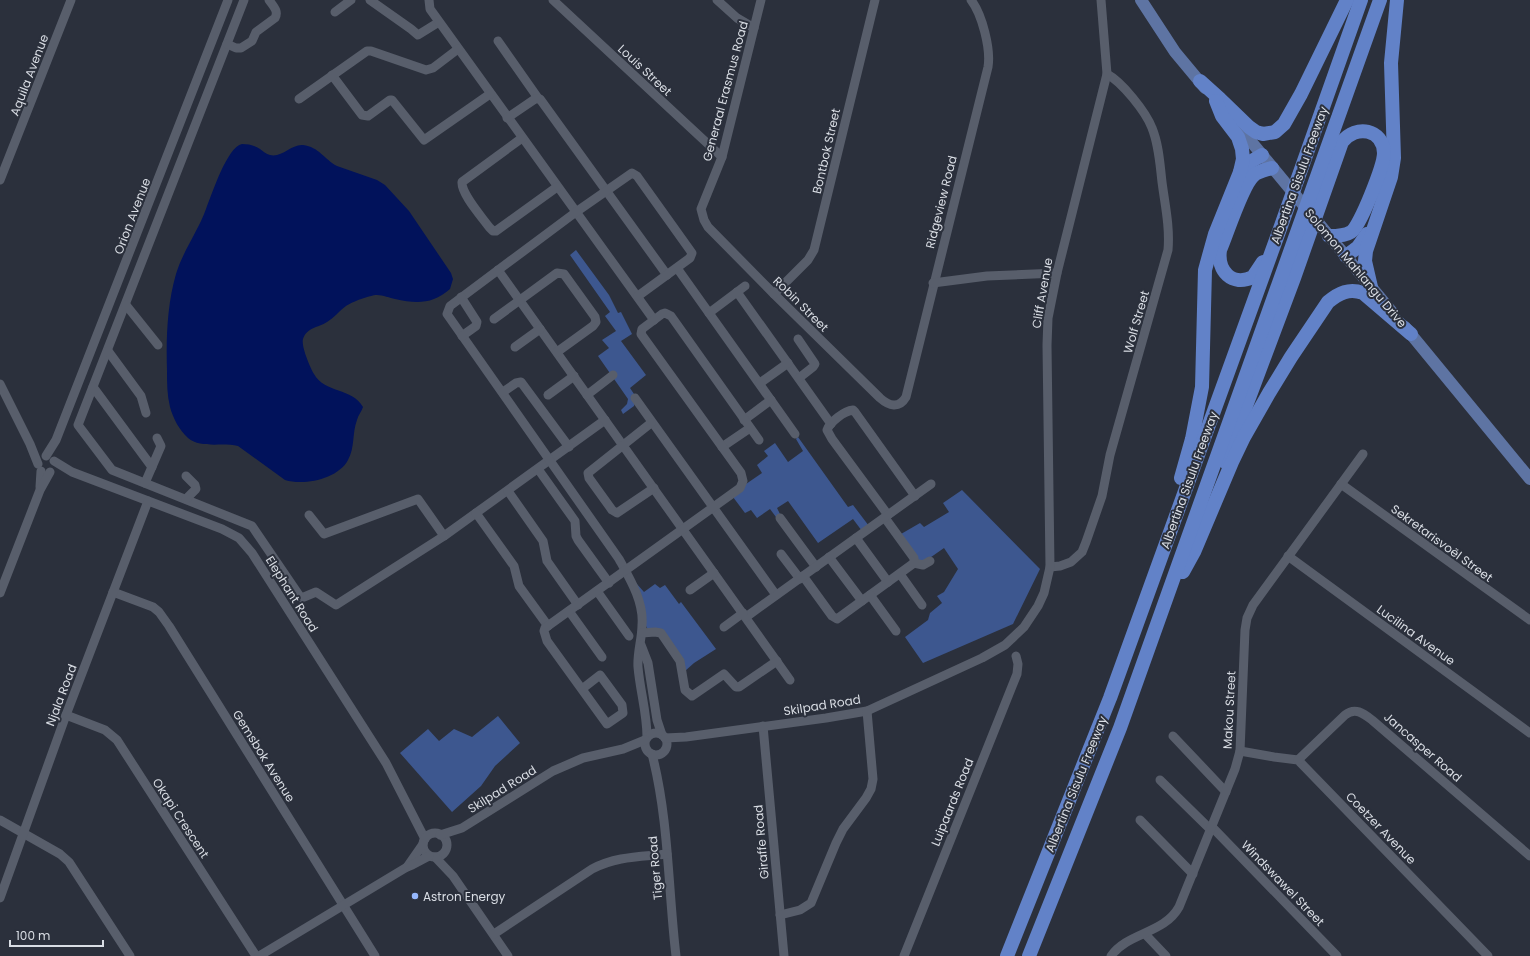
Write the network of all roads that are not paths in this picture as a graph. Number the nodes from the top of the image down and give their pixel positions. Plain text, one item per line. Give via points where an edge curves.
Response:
1 (71, 0) edge
2 (228, 0) edge
3 (244, 0) edge
4 (269, 0) edge
5 (370, 0) edge
6 (429, 0) edge
7 (553, 0) edge
8 (717, 0) edge
9 (761, 0) edge
10 (875, 0) edge
11 (971, 0) edge
12 (1101, 0) edge
13 (1141, 0) edge
14 (1347, 0) edge
15 (1361, 0) edge
16 (1380, 0) edge
17 (1397, 0) edge
18 (345, 1) edge
19 (334, 12) dead end
20 (1356, 14) junction
21 (439, 22) junction
22 (754, 28) junction
23 (498, 41) dead end
24 (227, 44) junction
25 (458, 49) junction
26 (1107, 74) junction
27 (332, 75) junction
28 (1200, 81) junction
29 (490, 94) junction
30 (538, 98) junction
31 (299, 100) dead end
32 (1216, 101) junction
33 (507, 118) junction
34 (522, 138) junction
35 (1262, 155) junction
36 (722, 157) junction
37 (1274, 170) junction
38 (1240, 172) junction
39 (0, 180) edge
40 (557, 187) junction
41 (606, 191) junction
42 (701, 209) joint
43 (1379, 211) junction
44 (576, 212) junction
45 (1329, 236) junction
46 (1346, 256) junction
47 (677, 268) junction
48 (498, 270) junction
49 (1057, 273) junction
50 (667, 275) junction
51 (933, 283) junction
52 (745, 286) dead end
53 (1371, 287) junction
54 (737, 292) junction
55 (774, 294) junction
56 (638, 296) junction
57 (461, 298) junction
58 (520, 300) junction
59 (126, 305) junction
60 (709, 313) junction
61 (494, 319) dead end
62 (654, 320) junction
63 (540, 329) junction
64 (1411, 334) junction
65 (462, 336) junction
66 (798, 339) dead end
67 (158, 345) dead end
68 (515, 347) dead end
69 (108, 351) junction
70 (557, 352) junction
71 (788, 363) junction
72 (613, 375) dead end
73 (574, 376) junction
74 (799, 378) junction
75 (0, 384) edge
76 (760, 384) junction
77 (93, 387) junction
78 (503, 392) junction
79 (548, 395) dead end
80 (587, 395) junction
81 (634, 398) dead end
82 (771, 400) junction
83 (895, 406) joint
84 (146, 412) dead end
85 (605, 420) junction
86 (744, 420) junction
87 (651, 423) junction
88 (832, 424) junction
89 (750, 428) junction
90 (796, 434) dead end
91 (157, 438) dead end
92 (759, 440) dead end
93 (623, 445) junction
94 (569, 447) junction
95 (722, 447) junction
96 (1363, 454) dead end
97 (550, 460) junction
98 (47, 464) junction
99 (152, 467) junction
100 (538, 469) junction
101 (186, 476) dead end
102 (1530, 479) edge
103 (145, 483) junction
104 (931, 484) dead end
105 (1341, 484) junction
106 (654, 488) junction
107 (508, 490) junction
108 (915, 496) junction
109 (186, 499) junction
110 (148, 501) junction
111 (712, 508) junction
112 (476, 513) junction
113 (309, 515) dead end
114 (886, 517) junction
115 (780, 518) dead end
116 (683, 529) junction
117 (444, 536) junction
118 (856, 538) junction
119 (781, 554) dead end
120 (1288, 556) junction
121 (829, 557) junction
122 (930, 561) dead end
123 (914, 563) junction
124 (816, 567) junction
125 (1050, 567) junction
126 (626, 571) junction
127 (1156, 571) junction
128 (714, 573) junction
129 (1183, 573) junction
130 (900, 574) junction
131 (801, 578) junction
132 (888, 582) junction
133 (609, 583) junction
134 (690, 590) dead end
135 (598, 591) junction
136 (113, 592) junction
137 (0, 593) edge
138 (870, 595) junction
139 (776, 596) junction
140 (862, 601) junction
141 (578, 604) junction
142 (922, 605) dead end
143 (569, 611) junction
144 (744, 615) junction
145 (1530, 620) edge
146 (548, 626) junction
147 (724, 627) dead end
148 (896, 631) dead end
149 (642, 634) junction
150 (1017, 635) joint
151 (629, 636) dead end
152 (641, 645) junction
153 (1016, 656) dead end
154 (602, 657) dead end
155 (777, 661) junction
156 (790, 680) dead end
157 (582, 689) junction
158 (867, 711) junction
159 (66, 715) junction
160 (762, 726) junction
161 (1120, 728) junction
162 (1530, 733) edge
163 (1173, 736) dead end
164 (655, 744) junction
165 (1240, 751) junction
166 (1298, 760) junction
167 (1160, 780) dead end
168 (1226, 792) junction
169 (0, 820) edge
170 (1140, 820) dead end
171 (462, 828) junction
172 (1211, 829) junction
173 (23, 832) junction
174 (431, 838) junction
175 (446, 849) junction
176 (667, 854) junction
177 (432, 856) junction
178 (1530, 856) edge
179 (407, 867) junction
180 (1193, 874) junction
181 (453, 876) junction
182 (0, 898) edge
183 (343, 906) junction
184 (780, 915) junction
185 (494, 934) junction
186 (1146, 934) junction
187 (130, 956) edge
188 (256, 956) edge
189 (259, 956) edge
190 (375, 956) edge
191 (508, 956) edge
192 (676, 956) edge
193 (784, 956) edge
194 (904, 956) edge
195 (1007, 956) edge
196 (1029, 956) edge
197 (1111, 956) edge
198 (1166, 956) edge
199 (1337, 956) edge
200 (1488, 956) edge

1 - 39 street, Aquila Avenue
2 - 98 street, Orion Avenue
3 - 24 street
4 - 24 street via 276,11 275,18 256,32 252,41 241,48
5 - 21 street via 418,35
6 - 21 street via 430,9
7 - 36 street, Louis Street
8 - 22 street via 737,18
9 - 22 street, Generaal Erasmus Road
10 - 55 street, Bontbok Street via 814,250 808,260
11 - 51 street, Ridgeview Road via 977,9 989,59
12 - 26 street, Cliff Avenue
13 - 28 main road, Solomon Mahlangu Drive via 1175,52
14 - 28 highway via 1301,94 1284,124 1275,132 1256,132
15 - 20 highway, Albertina Sisulu Freeway
16 - 161 highway, Albertina Sisulu Freeway
17 - 43 highway via 1391,63 1394,158 1391,177
18 - 19 street
20 - 37 highway via 1344,37 1259,269 1253,277 1244,280 1233,279 1222,268 1220,250 1249,180 1257,173
20 - 127 highway, Albertina Sisulu Freeway
21 - 25 street
22 - 36 street, Generaal Erasmus Road
23 - 30 street
24 - 59 street
25 - 27 street via 433,68 426,70 367,51
25 - 29 street
26 - 49 street, Cliff Avenue
26 - 125 street, Wolf Street via 1123,87 1152,126 1166,206 1168,250 1110,455 1102,496 1086,542 1082,552 1071,562
27 - 29 street via 364,117 392,100 424,140
27 - 31 street
28 - 32 main road, Solomon Mahlangu Drive
29 - 33 street
30 - 33 street
30 - 41 street
32 - 35 main road, Solomon Mahlangu Drive
32 - 38 highway via 1222,116 1240,143 1243,153
33 - 34 street
34 - 40 street
34 - 40 street via 462,182 465,194 489,227 496,231
35 - 37 main road, Solomon Mahlangu Drive
35 - 38 highway
36 - 42 street, Generaal Erasmus Road
37 - 45 main road, Solomon Mahlangu Drive
38 - 127 highway via 1215,234 1205,270 1202,387 1192,439
40 - 44 street
41 - 44 street
41 - 47 street via 632,173 637,176 692,253 690,258
41 - 50 street
42 - 55 street, Robin Street via 708,227
43 - 46 highway via 1361,244
43 - 53 highway via 1366,251 1365,261
44 - 48 street
44 - 56 street
45 - 46 main road, Solomon Mahlangu Drive
45 - 129 highway via 1350,233 1358,224 1383,160 1383,148 1374,134 1354,132 1342,142 1294,278
46 - 53 main road, Solomon Mahlangu Drive
47 - 50 street
47 - 60 street
48 - 57 street
48 - 58 street
49 - 51 street via 987,276
49 - 125 street, Cliff Avenue via 1046,329
50 - 56 street
51 - 83 street, Ridgeview Road via 906,397
52 - 54 street
53 - 64 main road, Solomon Mahlangu Drive
54 - 60 street
54 - 71 street
55 - 83 street, Robin Street via 880,398
56 - 62 street
57 - 65 street via 450,306 447,314
57 - 65 street via 477,322 476,326
58 - 61 street
58 - 63 street
58 - 70 street via 557,273 561,273 595,317 596,322 593,326
59 - 67 street
59 - 69 street
60 - 76 street
62 - 86 street via 665,313 671,316
62 - 95 street via 642,329 641,334
63 - 68 street
63 - 70 street
64 - 102 main road, Solomon Mahlangu Drive
64 - 129 highway via 1374,302 1356,291 1341,293 1328,302 1287,363 1244,437
65 - 78 street
66 - 74 street via 815,364
69 - 77 street
69 - 84 street via 141,396
70 - 73 street
71 - 74 street
71 - 76 street
72 - 80 street
73 - 79 street
73 - 80 street
74 - 88 street
75 - 98 street via 30,444
76 - 82 street
77 - 99 street
77 - 103 street via 78,425 112,470
78 - 94 street via 521,382
78 - 97 street
80 - 85 street
81 - 87 street
82 - 86 street
82 - 90 street
85 - 93 street
85 - 94 street
86 - 89 street
87 - 93 street
87 - 111 street
88 - 108 street via 847,411 853,410
88 - 114 street via 827,430 828,433
89 - 92 street
89 - 95 street
91 - 99 street via 161,446
93 - 106 street
93 - 106 street via 588,473 612,510 619,512
94 - 97 street
95 - 111 street via 741,473 743,481 740,488
96 - 105 street, Makou Street
97 - 100 street
97 - 126 street
98 - 110 street, Elephant Road
98 - 137 street, Orion Avenue via 40,490
99 - 103 street
100 - 107 street
100 - 133 street via 575,521 578,540
101 - 109 street via 196,489
103 - 109 street
104 - 108 street
105 - 120 street, Makou Street
105 - 145 street, Sekretarisvoël Street
106 - 116 street
107 - 112 street
107 - 141 street via 543,541 547,561
108 - 114 street
109 - 117 street via 252,526 301,598 316,592 336,605
110 - 136 street, Njala Road
110 - 174 street, Elephant Road via 222,529 243,542 386,763 416,819
111 - 116 street
111 - 139 street
112 - 117 street
112 - 146 street via 514,566 519,586
113 - 117 street via 324,534 418,499
114 - 118 street
114 - 123 street via 914,558
115 - 124 street
116 - 126 street
116 - 128 street
118 - 121 street
118 - 132 street
119 - 131 street
120 - 162 street, Lucilina Avenue
120 - 165 street, Makou Street via 1253,605 1246,623
121 - 124 street
121 - 140 street
122 - 123 street via 924,565
123 - 130 street
124 - 131 street
125 - 150 street, Cliff Avenue via 1038,606
126 - 133 street
126 - 149 street via 642,613
127 - 195 highway, Albertina Sisulu Freeway via 1107,706
128 - 134 street
128 - 144 street
129 - 161 highway via 1134,702
130 - 132 street
130 - 142 street
131 - 139 street
131 - 140 street via 834,618 838,619
132 - 138 street
133 - 135 street
135 - 141 street
135 - 151 street
136 - 159 street, Njala Road
136 - 183 street, Gemsbok Avenue via 153,608 164,619
138 - 140 street
138 - 148 street
139 - 144 street
141 - 143 street
143 - 146 street
143 - 154 street
144 - 147 street
144 - 155 street
146 - 157 street via 544,631 547,641
149 - 152 street
149 - 155 street via 661,633 680,661 685,690 692,696 724,674 739,687
150 - 158 street, Skilpad Road via 994,652
152 - 164 street via 648,663 657,720
152 - 164 street via 638,667 646,720
153 - 194 street, Luipaards Road via 1017,674
155 - 156 street
157 - 157 street via 607,724 623,713 622,705 600,675
158 - 160 street, Skilpad Road
158 - 184 street via 873,779 871,789 839,835 811,903 800,910
159 - 173 street, Njala Road
159 - 188 street, Okapi Crescent via 105,730 117,740
160 - 164 street, Skilpad Road
160 - 184 street, Giraffe Road
161 - 196 highway, Albertina Sisulu Freeway
163 - 168 street
164 - 171 street, Skilpad Road via 583,758 553,771
164 - 176 street, Tiger Road
165 - 166 street
165 - 168 street, Makou Street
166 - 178 street, Jancasper Road via 1345,715 1352,711 1360,711
166 - 200 street, Coetzer Avenue
167 - 172 street, Windswawel Street
168 - 172 street, Makou Street
169 - 173 street
170 - 180 street
171 - 174 street, Skilpad Road
171 - 175 street, Skilpad Road
172 - 180 street, Makou Street
172 - 199 street, Windswawel Street
173 - 182 street, Njala Road
173 - 187 street via 69,862
174 - 175 street via 445,839
174 - 177 street via 425,851
174 - 179 street
175 - 177 street via 439,856
175 - 181 street
176 - 185 street via 605,862
176 - 192 street, Tiger Road
177 - 179 street
177 - 181 street
179 - 183 street
180 - 186 street, Makou Street via 1176,913 1167,922
181 - 185 street
183 - 189 street
183 - 190 street, Gemsbok Avenue
184 - 193 street, Giraffe Road
185 - 191 street
186 - 197 street, Makou Street via 1120,946
186 - 198 street

